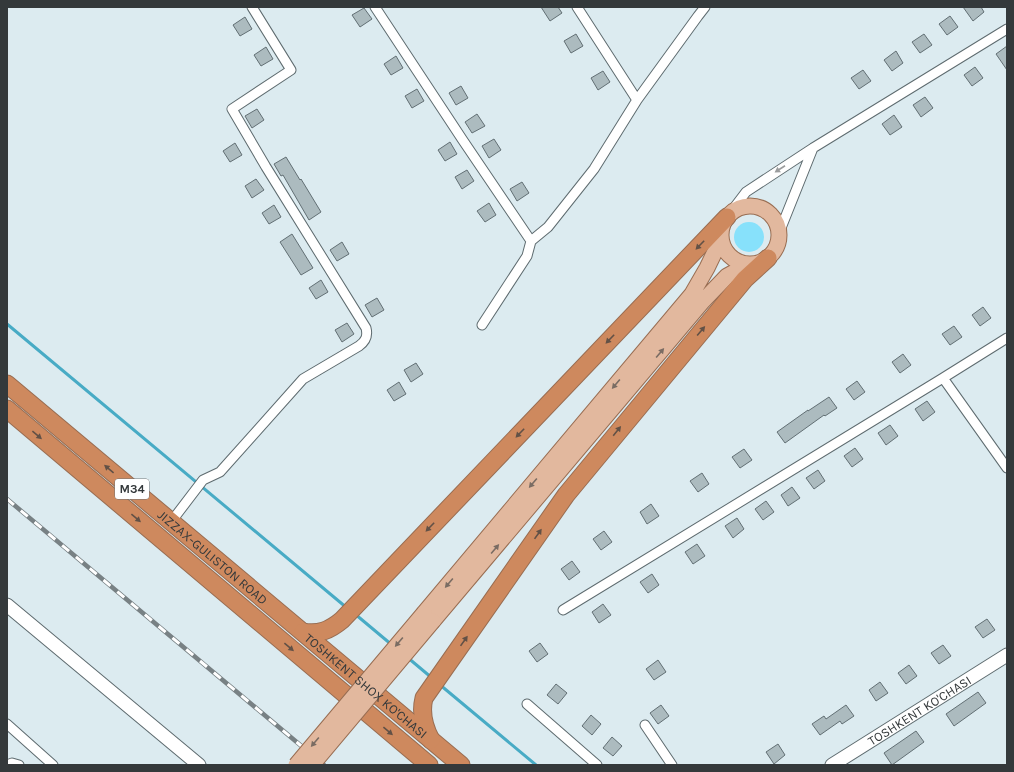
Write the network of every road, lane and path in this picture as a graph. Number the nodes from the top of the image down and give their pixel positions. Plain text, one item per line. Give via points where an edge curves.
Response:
1 (252, 7) edge
2 (375, 7) edge
3 (577, 7) edge
4 (705, 7) edge
5 (1007, 29) edge
6 (637, 100) junction
7 (813, 148) junction
8 (727, 217) junction
9 (779, 233) junction
10 (721, 239) junction
11 (531, 241) junction
12 (768, 258) junction
13 (748, 265) junction
14 (482, 325) dead end
15 (1007, 338) edge
16 (943, 378) junction
17 (7, 384) edge
18 (7, 409) edge
19 (1007, 468) edge
20 (171, 522) junction
21 (7, 605) edge
22 (272, 606) joint
23 (563, 610) dead end
24 (429, 617) junction
25 (259, 622) joint
26 (303, 632) junction
27 (1007, 655) edge
28 (527, 704) dead end
29 (7, 724) edge
30 (645, 725) dead end
31 (431, 740) junction
32 (7, 765) edge
33 (19, 765) edge
34 (53, 765) edge
35 (199, 765) edge
36 (296, 765) edge
37 (312, 765) edge
38 (429, 765) edge
39 (461, 765) edge
40 (597, 765) edge
41 (672, 765) edge
42 (832, 765) edge

1 - 20 street via 291,70 232,109 367,333 366,339 359,346 303,379 220,472 203,480
2 - 11 street
3 - 6 street
4 - 6 street
5 - 7 street
6 - 11 street via 594,170 548,227
7 -> 8 street via 746,192
7 - 9 street
8 - 9 main road via 742,207 759,208 773,218
8 - 10 main road
8 -> 26 highway via 336,626 325,631
9 - 12 main road via 776,250
10 - 13 main road via 728,255 737,262
10 -> 24 main road via 692,294
11 - 14 street via 527,256
12 - 13 main road
31 -> 12 highway via 422,715 424,698 566,494 745,279
24 -> 13 main road via 722,281
15 - 16 street
16 - 19 street
16 - 23 street
20 -> 17 highway, JIZZAX-GULISTON ROAD / M34
18 -> 25 highway, JIZZAX-GULISTON ROAD / M34
20 - 22 highway, JIZZAX-GULISTON ROAD / M34
21 - 35 street
22 - 26 highway, TOSHKENT SHOX KO'CHASI / M34
24 -> 36 main road, bridge
24 - 37 main road, bridge
25 -> 38 highway, TOSHKENT SHOX KO'CHASI / M34
26 - 31 highway, TOSHKENT SHOX KO'CHASI / M34
27 - 42 street, TOSHKENT KO'CHASI
28 - 40 street
29 - 34 street
30 - 41 street
31 - 39 highway, TOSHKENT SHOX KO'CHASI / M34
32 - 33 street

